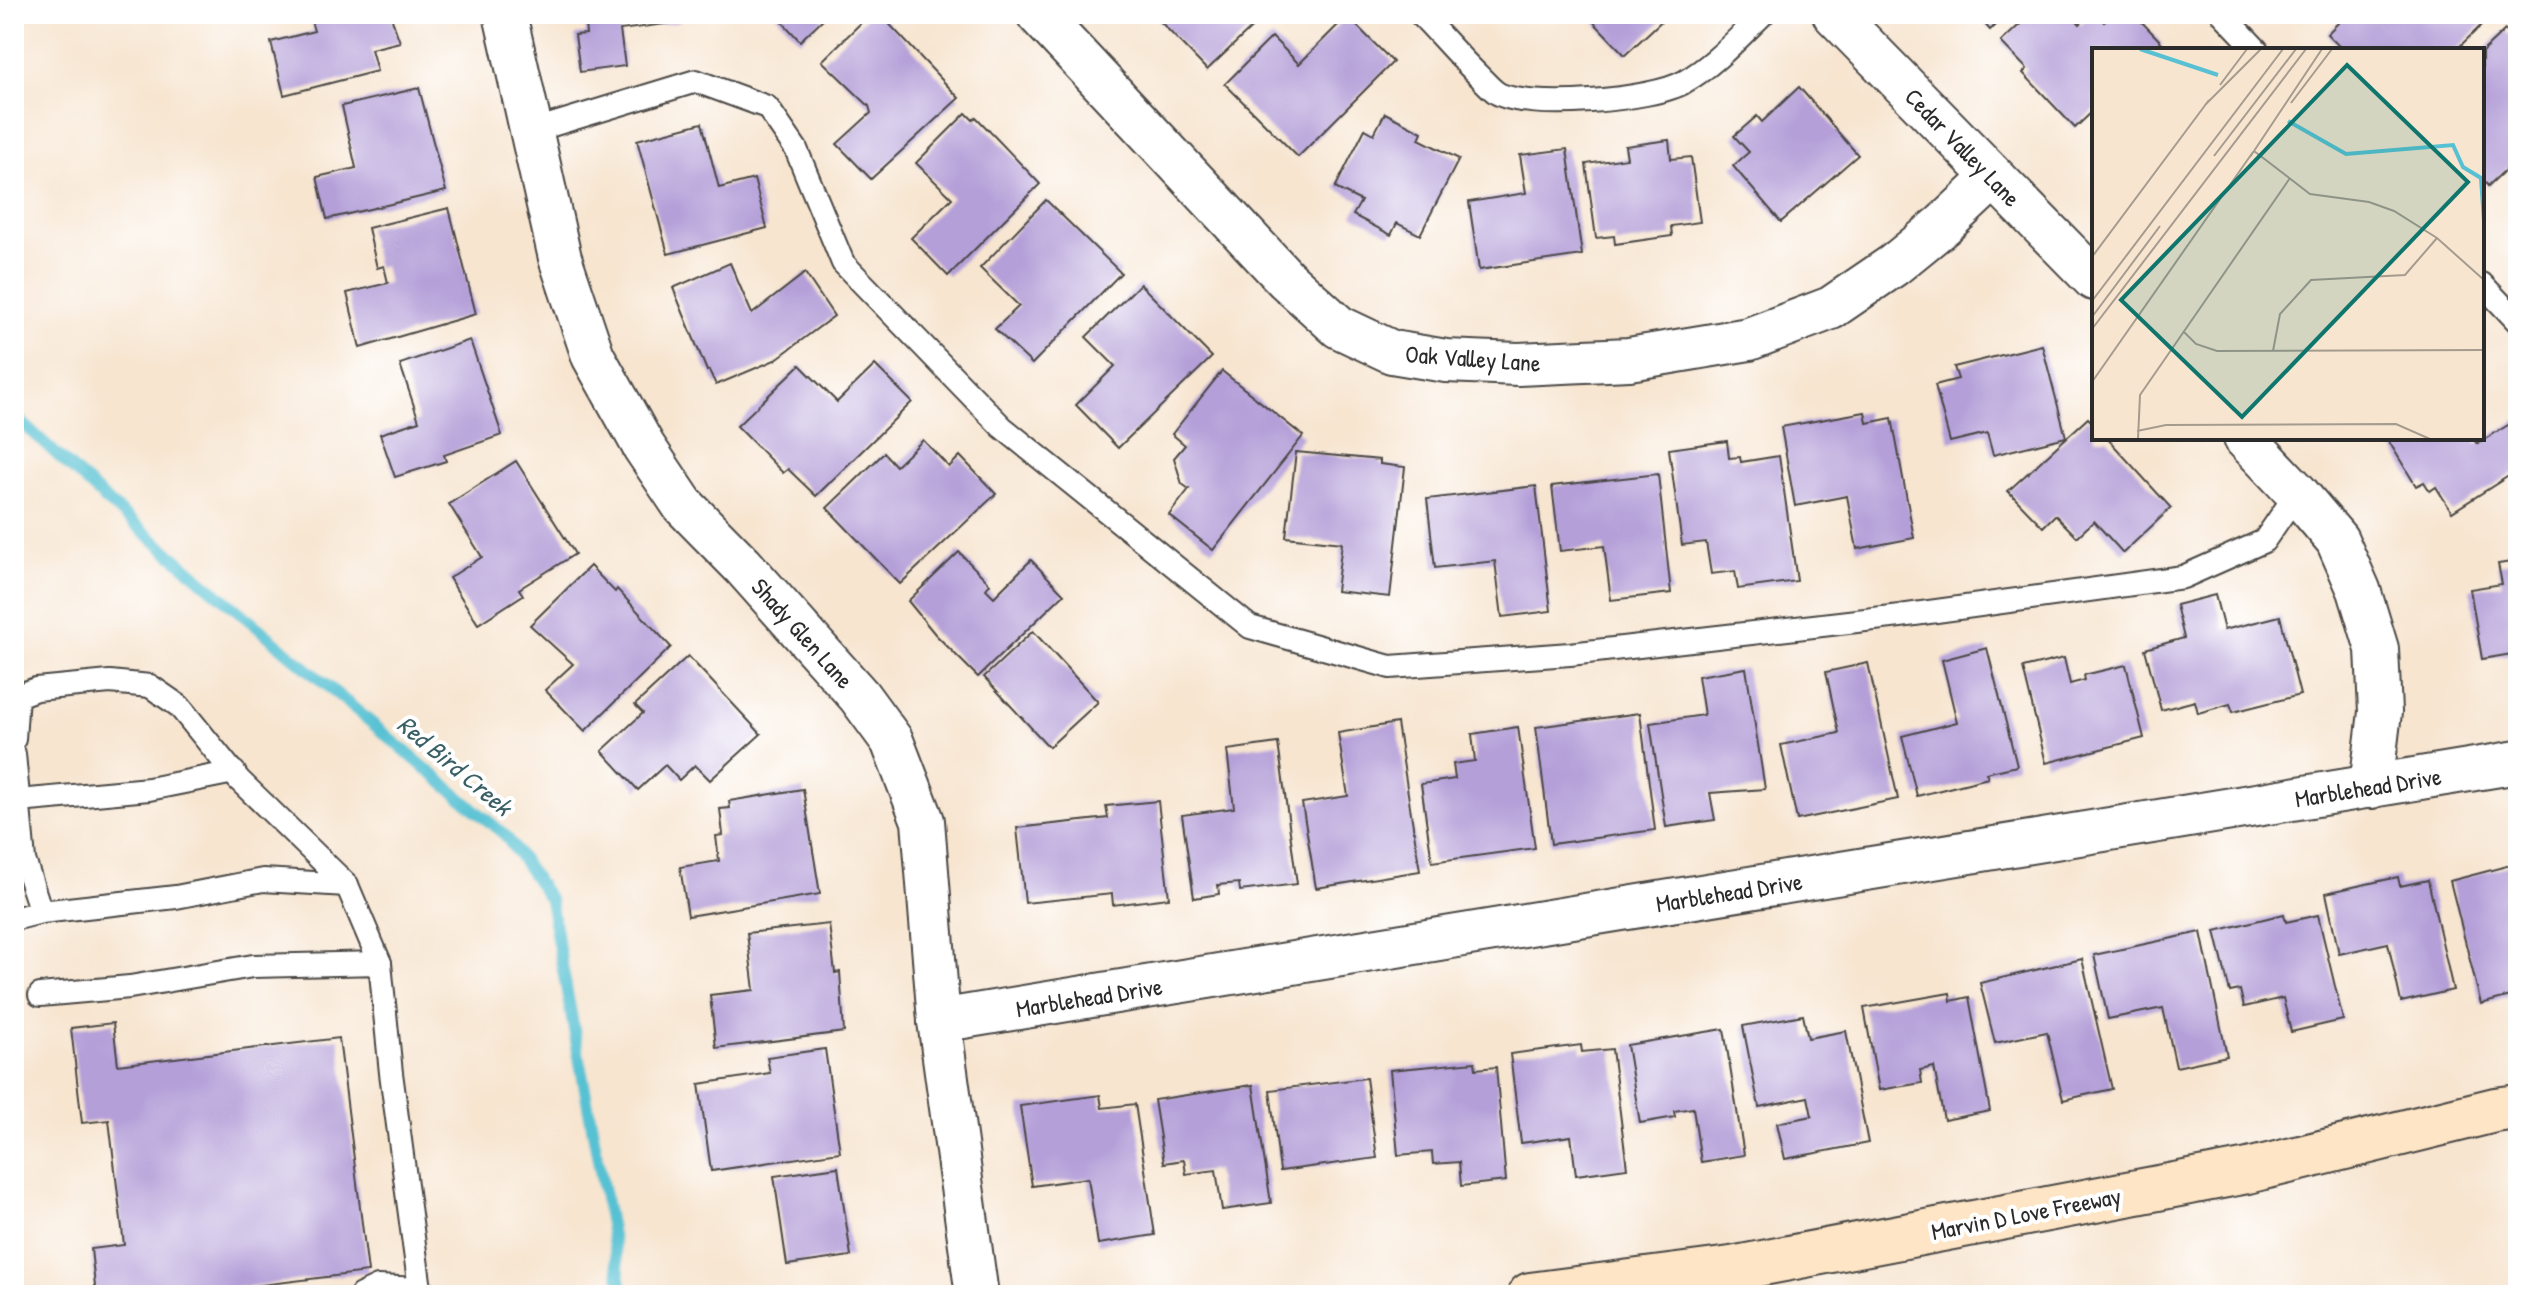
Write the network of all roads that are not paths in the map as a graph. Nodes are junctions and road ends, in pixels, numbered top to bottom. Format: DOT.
graph roads {
  1 [pos="505,14"];
  2 [pos="1038,14"];
  3 [pos="1420,14"];
  4 [pos="1763,14"];
  5 [pos="1834,14"];
  6 [pos="2223,14"];
  7 [pos="2255,48"];
  8 [pos="532,131"];
  9 [pos="1993,178"];
  10 [pos="2092,277"];
  11 [pos="2484,286"];
  12 [pos="2518,322"];
  13 [pos="2247,440"];
  14 [pos="2297,493"];
  15 [pos="14,739"];
  16 [pos="14,754"];
  17 [pos="2518,762"];
  18 [pos="234,772"];
  19 [pos="2371,787"];
  20 [pos="19,801"];
  21 [pos="347,885"];
  22 [pos="41,912"];
  23 [pos="14,919"];
  24 [pos="380,963"];
  25 [pos="40,995"];
  26 [pos="939,1021"];
  27 [pos="2518,1107"];
  28 [pos="361,1295"];
  29 [pos="977,1295"];
  30 [pos="1530,1295"];
  1 -- 8 [label="street, Shady Glen Lane"];
  2 -- 9 [label="street, Oak Valley Lane"];
  3 -- 4 [label="lane"];
  5 -- 9 [label="street, Cedar Valley Lane"];
  6 -- 7 [label="lane"];
  8 -- 14 [label="lane"];
  8 -- 26 [label="street, Shady Glen Lane"];
  9 -- 10 [label="street, Cedar Valley Lane"];
  11 -- 12 [label="lane"];
  13 -- 14 [label="street"];
  14 -- 19 [label="street"];
  15 -- 18 [label="lane"];
  16 -- 20 [label="lane"];
  17 -- 19 [label="street, Marblehead Drive"];
  18 -- 20 [label="lane"];
  18 -- 21 [label="lane"];
  19 -- 26 [label="street, Marblehead Drive"];
  20 -- 22 [label="lane"];
  21 -- 22 [label="lane"];
  21 -- 24 [label="lane"];
  22 -- 23 [label="lane"];
  24 -- 25 [label="lane"];
  24 -- 28 [label="lane"];
  26 -- 29 [label="street, Shady Glen Lane"];
  27 -- 30 [label="main road, Marvin D Love Freeway"];
}
